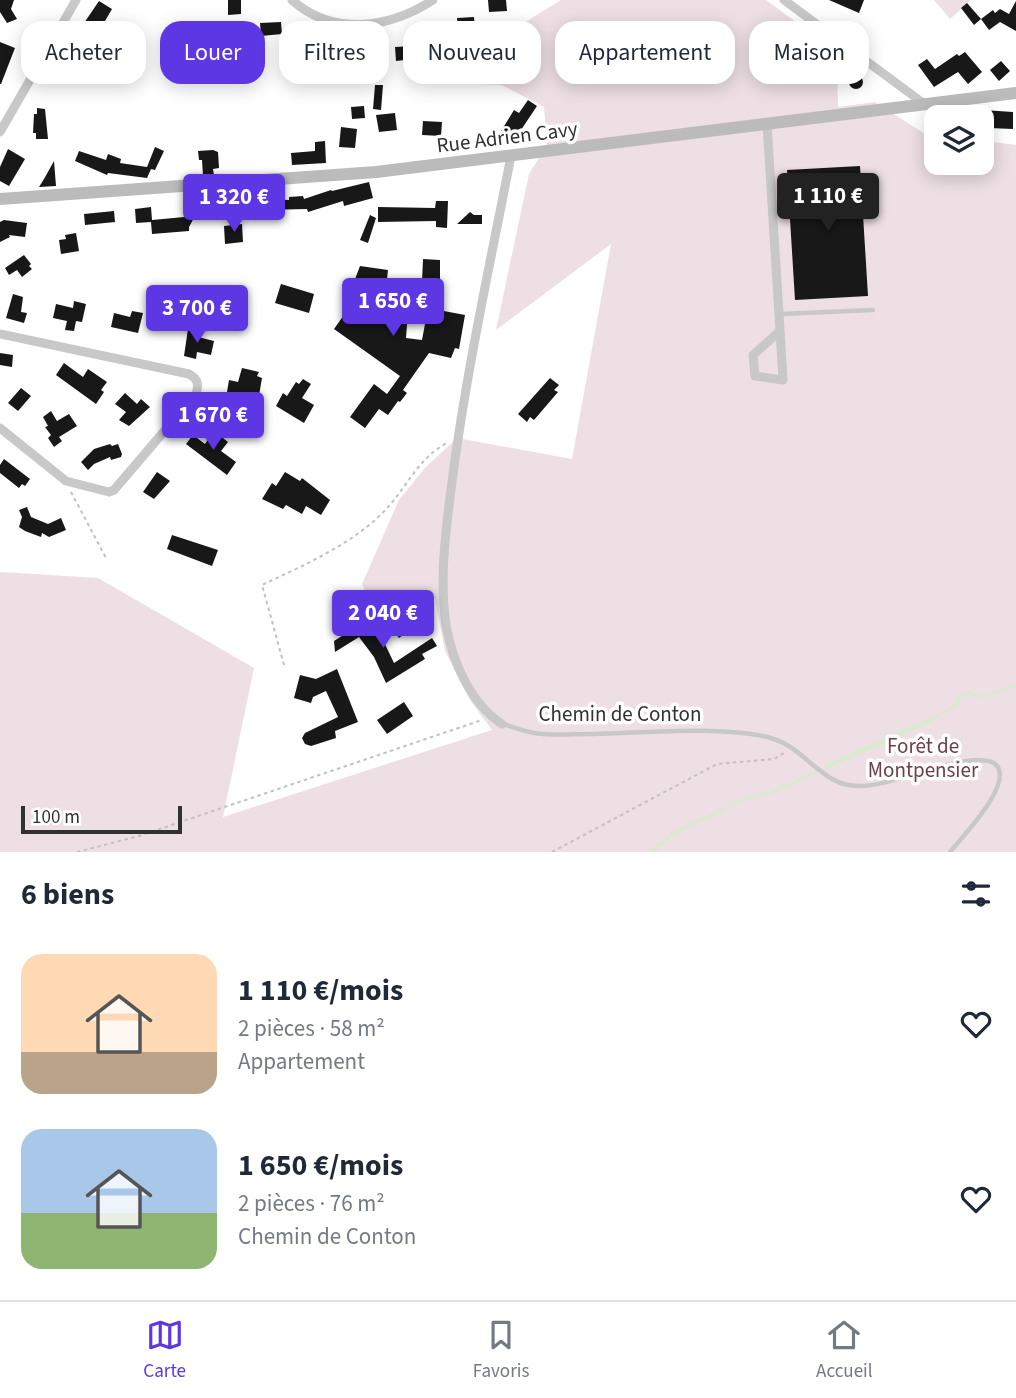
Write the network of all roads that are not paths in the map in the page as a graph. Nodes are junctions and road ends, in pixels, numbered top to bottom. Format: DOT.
graph roads {
  1 [pos="76,0"];
  2 [pos="292,0"];
  3 [pos="433,0"];
  4 [pos="784,0"];
  5 [pos="1016,93"];
  6 [pos="923,103"];
  7 [pos="767,124"];
  8 [pos="0,132"];
  9 [pos="511,156"];
  10 [pos="0,199"];
  11 [pos="873,310"];
  12 [pos="779,314"];
  13 [pos="780,331"];
  14 [pos="0,334"];
  15 [pos="0,428"];
  16 [pos="502,724"];
  17 [pos="950,852"];
  1 -- 8 [label="street"];
  2 -- 3 [label="street"];
  4 -- 6 [label="street"];
  5 -- 6 [label="main road, Rue Adrien Cavy"];
  6 -- 7 [label="main road, Rue Adrien Cavy"];
  7 -- 9 [label="main road, Rue Adrien Cavy"];
  7 -- 12 [label="street"];
  9 -- 10 [label="main road, Rue Adrien Cavy"];
  9 -- 16 [label="street, Chemin de Conton"];
  11 -- 12 [label="lane"];
  12 -- 13 [label="street"];
  13 -- 13 [label="street"];
  14 -- 15 [label="street"];
  16 -- 17 [label="lane, Chemin de Conton"];
}
